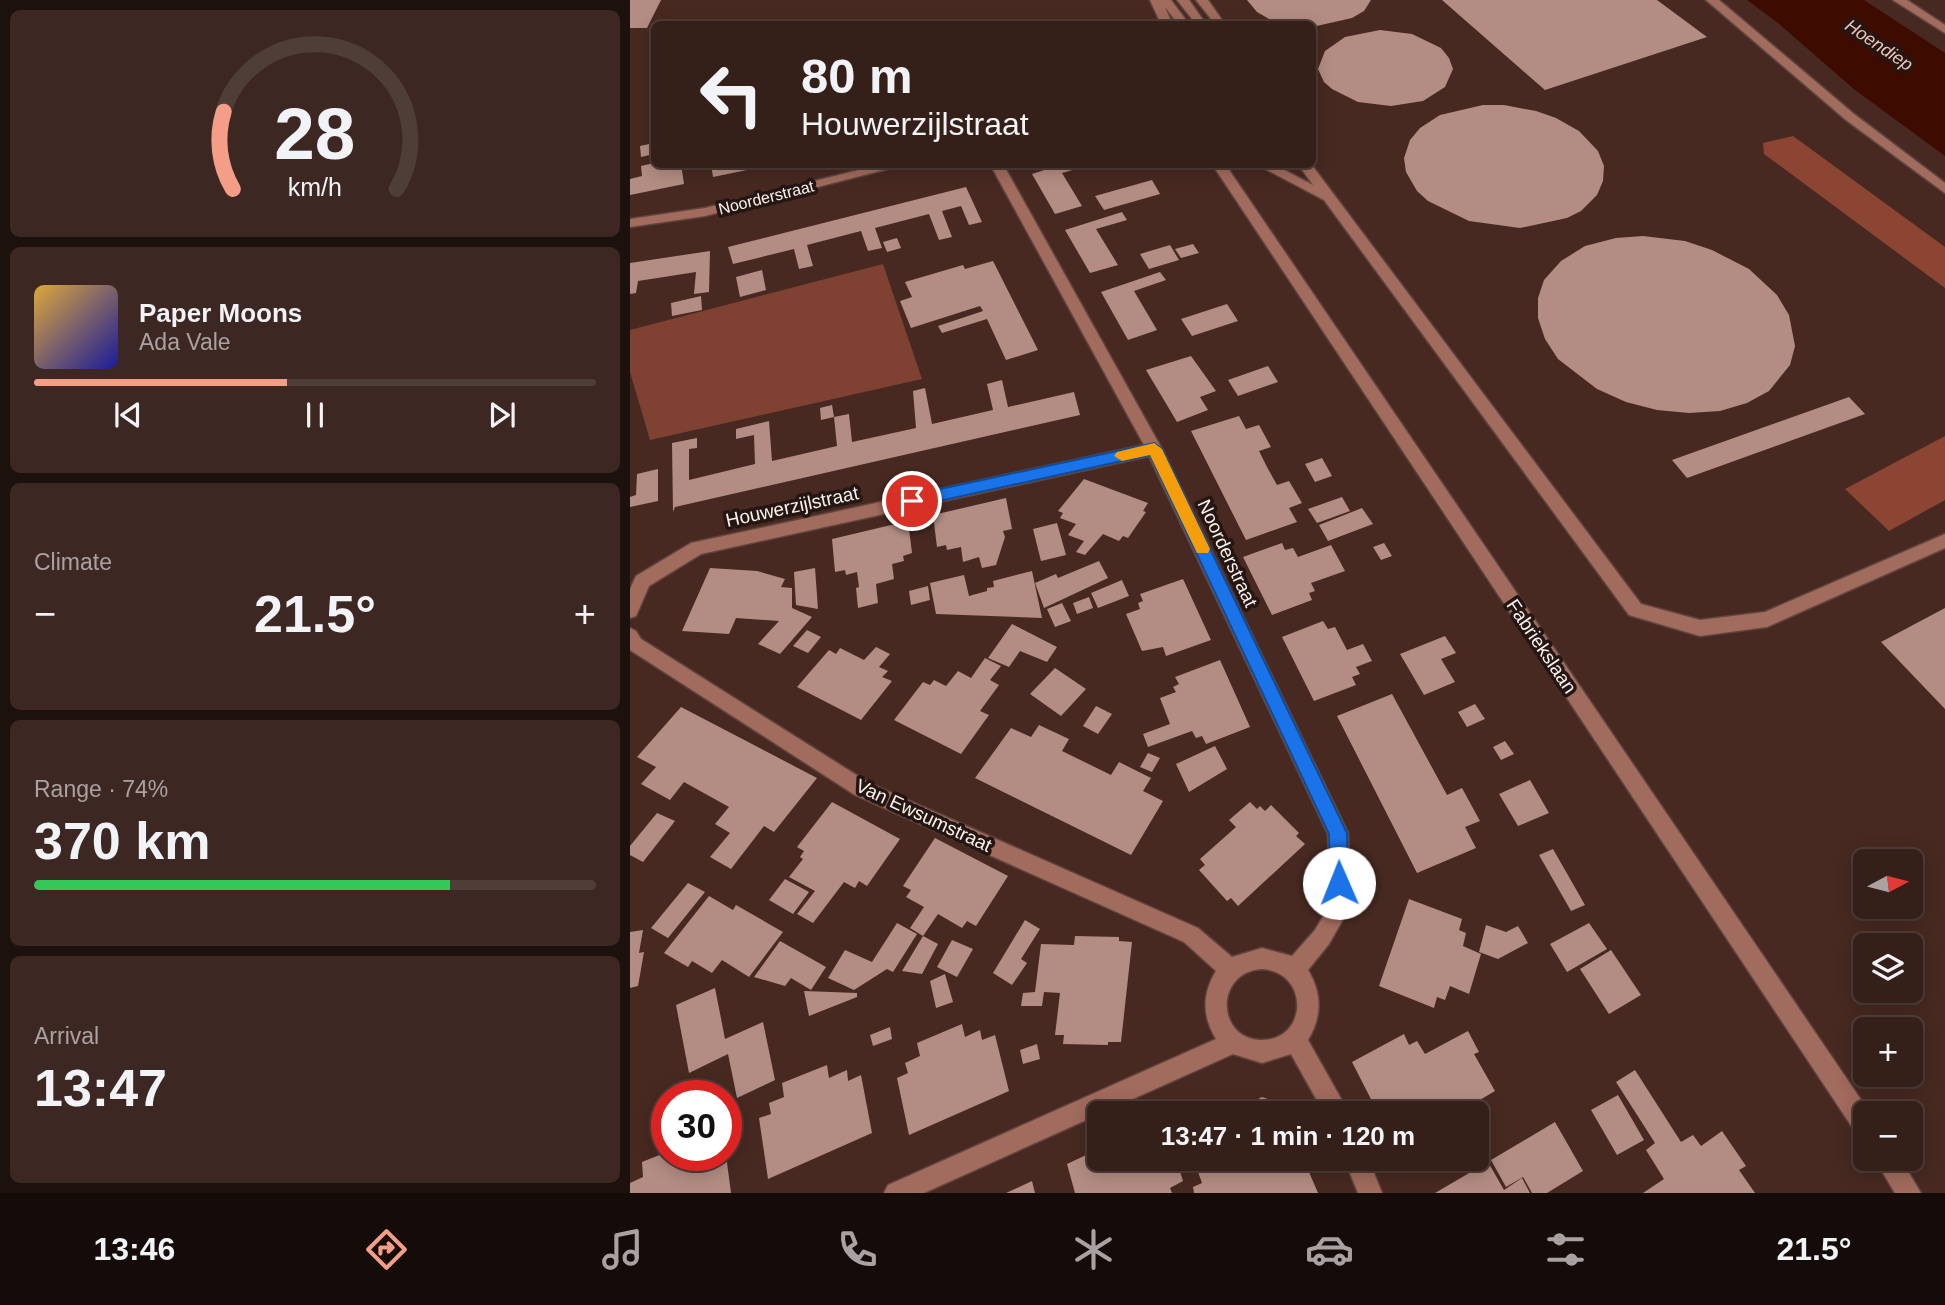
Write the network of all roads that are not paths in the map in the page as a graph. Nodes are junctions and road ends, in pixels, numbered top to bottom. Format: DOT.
graph roads {
  1 [pos="1156,0"];
  2 [pos="1165,0"];
  3 [pos="1183,0"];
  4 [pos="1202,0"];
  5 [pos="1712,0"];
  6 [pos="1899,0"];
  7 [pos="1165,21"];
  8 [pos="1181,21"];
  9 [pos="1199,21"];
  10 [pos="1218,21"];
  11 [pos="1945,30"];
  12 [pos="1316,167"];
  13 [pos="885,168"];
  14 [pos="998,168"];
  15 [pos="1221,168"];
  16 [pos="1270,168"];
  17 [pos="1290,168"];
  18 [pos="1307,168"];
  19 [pos="1945,188"];
  20 [pos="1326,198"];
  21 [pos="630,223"];
  22 [pos="1154,449"];
  23 [pos="1945,541"];
  24 [pos="630,611"];
  25 [pos="630,636"];
  26 [pos="1231,970"];
  27 [pos="1294,970"];
  28 [pos="1295,1039"];
  29 [pos="1233,1042"];
  30 [pos="1330,1101"];
  31 [pos="1853,1109"];
  32 [pos="1361,1171"];
  33 [pos="1895,1171"];
  34 [pos="896,1193"];
  35 [pos="1370,1193"];
  36 [pos="1909,1193"];
  1 -- 7 [label="street"];
  2 -- 8 [label="street"];
  3 -- 9 [label="street"];
  4 -- 10 [label="street"];
  5 -- 19 [label="street"];
  6 -- 11 [label="street"];
  12 -- 20 [label="street"];
  13 -- 21 [label="street, Noorderstraat"];
  14 -- 22 [label="street, Noorderstraat"];
  15 -- 31 [label="street, Fabriekslaan"];
  16 -- 20 [label="street"];
  17 -- 20 [label="street"];
  18 -- 20 [label="street"];
  20 -- 23 [label="street"];
  22 -- 24 [label="street, Houwerzijlstraat"];
  22 -- 27 [label="street, Noorderstraat"];
  25 -- 26 [label="street, Van Ewsumstraat"];
  26 -- 27 [label="street"];
  26 -- 29 [label="street"];
  27 -- 28 [label="street"];
  28 -- 29 [label="street"];
  28 -- 30 [label="street"];
  29 -- 34 [label="street"];
  32 -- 35 [label="street"];
  33 -- 36 [label="street"];
}
